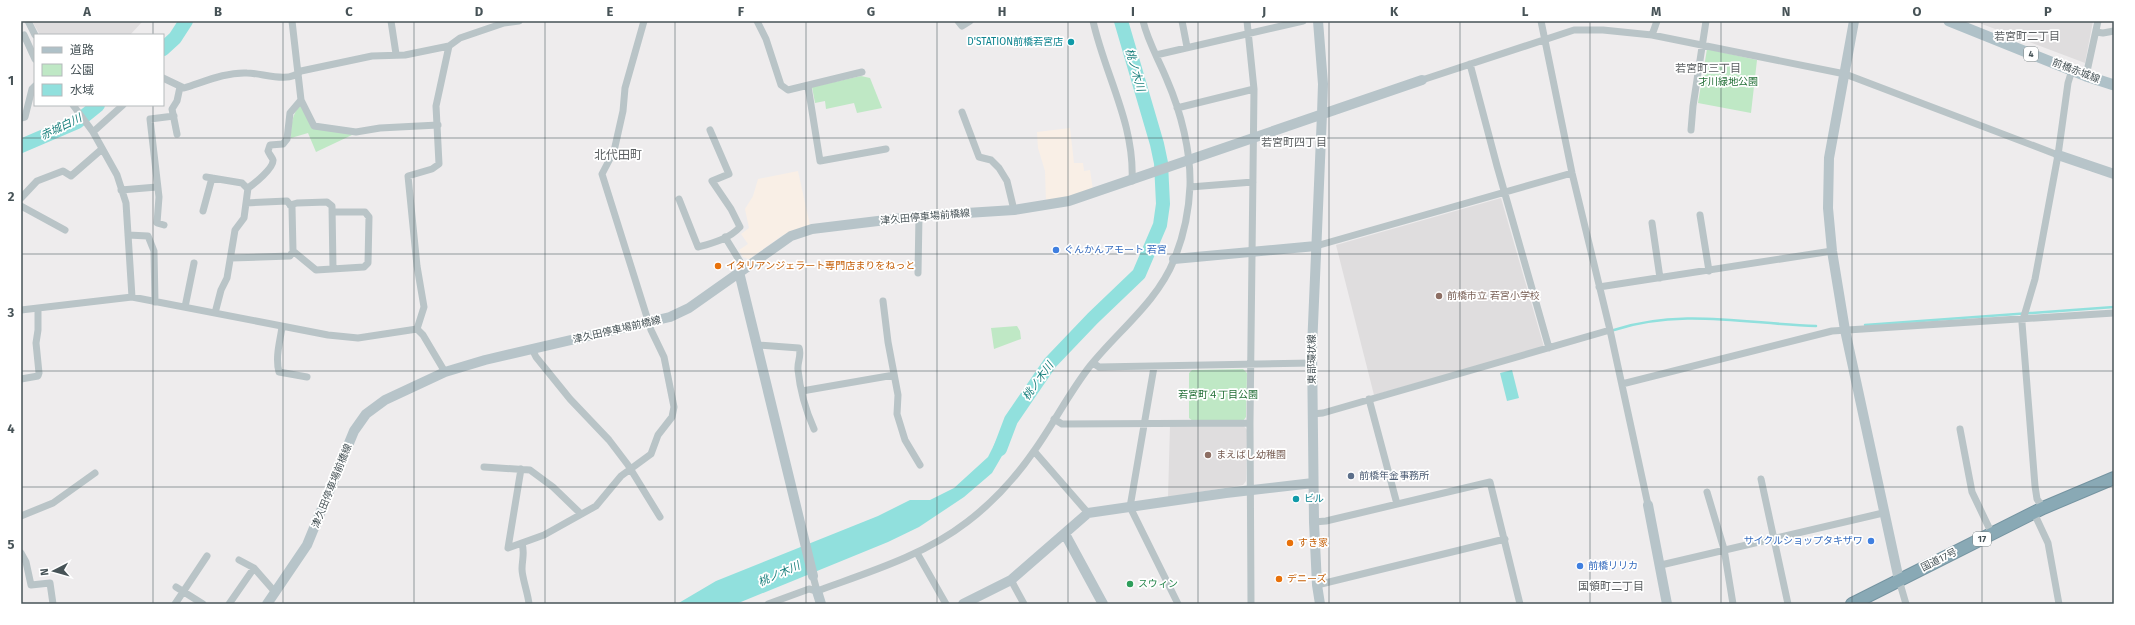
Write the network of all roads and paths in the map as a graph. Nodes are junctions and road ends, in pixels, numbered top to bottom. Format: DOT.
graph roads {
  1 [pos="28,21"];
  2 [pos="292,21"];
  3 [pos="391,21"];
  4 [pos="485,21"];
  5 [pos="519,21"];
  6 [pos="644,21"];
  7 [pos="757,21"];
  8 [pos="958,21"];
  9 [pos="970,21"];
  10 [pos="1093,21"];
  11 [pos="1143,21"];
  12 [pos="1182,21"];
  13 [pos="1247,21"];
  14 [pos="1303,21"];
  15 [pos="1318,21"];
  16 [pos="1541,21"];
  17 [pos="1657,21"];
  18 [pos="1706,21"];
  19 [pos="1854,21"];
  20 [pos="1949,21"];
  21 [pos="2098,21"];
  22 [pos="488,28"];
  23 [pos="2114,31"];
  24 [pos="2096,32"];
  25 [pos="34,33"];
  26 [pos="1248,33"];
  27 [pos="22,35"];
  28 [pos="1652,36"];
  29 [pos="1544,39"];
  30 [pos="448,46"];
  31 [pos="1702,46"];
  32 [pos="1187,47"];
  33 [pos="396,54"];
  34 [pos="1156,55"];
  35 [pos="34,57"];
  36 [pos="1470,64"];
  37 [pos="2072,70"];
  38 [pos="862,72"];
  39 [pos="1844,74"];
  40 [pos="297,76"];
  41 [pos="2086,76"];
  42 [pos="164,78"];
  43 [pos="1422,80"];
  44 [pos="2114,85"];
  45 [pos="808,86"];
  46 [pos="34,87"];
  47 [pos="180,87"];
  48 [pos="1254,89"];
  49 [pos="301,100"];
  50 [pos="75,106"];
  51 [pos="122,106"];
  52 [pos="1177,108"];
  53 [pos="962,112"];
  54 [pos="1322,114"];
  55 [pos="174,116"];
  56 [pos="21,118"];
  57 [pos="438,124"];
  58 [pos="91,130"];
  59 [pos="710,130"];
  60 [pos="1691,130"];
  61 [pos="178,134"];
  62 [pos="1253,139"];
  63 [pos="102,149"];
  64 [pos="886,149"];
  65 [pos="2058,155"];
  66 [pos="1188,161"];
  67 [pos="1572,173"];
  68 [pos="2114,174"];
  69 [pos="1136,180"];
  70 [pos="1253,182"];
  71 [pos="1190,186"];
  72 [pos="157,187"];
  73 [pos="248,189"];
  74 [pos="121,190"];
  75 [pos="1505,191"];
  76 [pos="21,198"];
  77 [pos="679,199"];
  78 [pos="246,203"];
  79 [pos="290,205"];
  80 [pos="21,206"];
  81 [pos="1014,210"];
  82 [pos="203,211"];
  83 [pos="332,212"];
  84 [pos="1700,215"];
  85 [pos="919,216"];
  86 [pos="1652,223"];
  87 [pos="164,225"];
  88 [pos="65,230"];
  89 [pos="128,235"];
  90 [pos="725,237"];
  91 [pos="1316,246"];
  92 [pos="293,251"];
  93 [pos="1832,251"];
  94 [pos="1252,253"];
  95 [pos="231,258"];
  96 [pos="1174,259"];
  97 [pos="194,263"];
  98 [pos="333,269"];
  99 [pos="742,270"];
  100 [pos="1709,271"];
  101 [pos="918,273"];
  102 [pos="1660,278"];
  103 [pos="1599,288"];
  104 [pos="132,298"];
  105 [pos="155,302"];
  106 [pos="883,302"];
  107 [pos="184,307"];
  108 [pos="38,308"];
  109 [pos="21,310"];
  110 [pos="215,313"];
  111 [pos="2114,313"];
  112 [pos="2023,320"];
  113 [pos="650,323"];
  114 [pos="282,327"];
  115 [pos="417,329"];
  116 [pos="1610,330"];
  117 [pos="1844,330"];
  118 [pos="758,345"];
  119 [pos="1549,348"];
  120 [pos="532,349"];
  121 [pos="1093,363"];
  122 [pos="1252,363"];
  123 [pos="1312,364"];
  124 [pos="1154,367"];
  125 [pos="445,372"];
  126 [pos="894,375"];
  127 [pos="307,377"];
  128 [pos="21,379"];
  129 [pos="1622,384"];
  130 [pos="802,391"];
  131 [pos="1369,399"];
  132 [pos="1312,414"];
  133 [pos="1054,420"];
  134 [pos="1250,423"];
  135 [pos="1144,424"];
  136 [pos="814,429"];
  137 [pos="1960,429"];
  138 [pos="1034,451"];
  139 [pos="920,465"];
  140 [pos="484,466"];
  141 [pos="521,469"];
  142 [pos="630,469"];
  143 [pos="95,473"];
  144 [pos="2114,478"];
  145 [pos="1761,479"];
  146 [pos="1313,483"];
  147 [pos="1250,490"];
  148 [pos="1707,492"];
  149 [pos="1397,504"];
  150 [pos="1648,505"];
  151 [pos="1130,507"];
  152 [pos="2038,510"];
  153 [pos="1088,513"];
  154 [pos="1883,513"];
  155 [pos="581,514"];
  156 [pos="21,516"];
  157 [pos="660,517"];
  158 [pos="1314,522"];
  159 [pos="1065,534"];
  160 [pos="1992,534"];
  161 [pos="1774,538"];
  162 [pos="1505,539"];
  163 [pos="522,544"];
  164 [pos="1724,549"];
  165 [pos="21,553"];
  166 [pos="917,553"];
  167 [pos="207,556"];
  168 [pos="239,560"];
  169 [pos="1661,564"];
  170 [pos="254,568"];
  171 [pos="813,576"];
  172 [pos="1011,580"];
  173 [pos="1898,580"];
  174 [pos="1316,585"];
  175 [pos="176,587"];
  176 [pos="184,591"];
  177 [pos="817,591"];
  178 [pos="276,592"];
  179 [pos="53,604"];
  180 [pos="175,604"];
  181 [pos="203,604"];
  182 [pos="229,604"];
  183 [pos="267,604"];
  184 [pos="529,604"];
  185 [pos="768,604"];
  186 [pos="821,604"];
  187 [pos="946,604"];
  188 [pos="963,604"];
  189 [pos="1024,604"];
  190 [pos="1104,604"];
  191 [pos="1178,604"];
  192 [pos="1250,604"];
  193 [pos="1320,604"];
  194 [pos="1520,604"];
  195 [pos="1667,604"];
  196 [pos="1733,604"];
  197 [pos="1788,604"];
  198 [pos="1852,604"];
  199 [pos="1906,604"];
  200 [pos="2059,604"];
  1 -- 25 [label="street"];
  2 -- 40 [label="street"];
  3 -- 33 [label="street"];
  4 -- 22 [label="street"];
  5 -- 22 [label="street"];
  6 -- 113 [label="street"];
  7 -- 45 [label="street"];
  8 -- 9 [label="street"];
  10 -- 69 [label="street"];
  11 -- 34 [label="street"];
  12 -- 32 [label="street"];
  13 -- 26 [label="street"];
  14 -- 26 [label="street"];
  15 -- 54 [label="street"];
  16 -- 29 [label="street"];
  17 -- 28 [label="street"];
  18 -- 31 [label="street"];
  19 -- 39 [label="street"];
  20 -- 37 [label="main road, 前橋赤城線 / 4"];
  21 -- 24 [label="street"];
  22 -- 30 [label="street"];
  23 -- 24 [label="street"];
  24 -- 41 [label="street"];
  25 -- 27 [label="street"];
  26 -- 32 [label="street"];
  26 -- 48 [label="street"];
  27 -- 35 [label="street"];
  28 -- 29 [label="street"];
  28 -- 31 [label="street"];
  29 -- 36 [label="street"];
  29 -- 67 [label="street"];
  30 -- 33 [label="street"];
  30 -- 57 [label="street"];
  31 -- 39 [label="street"];
  31 -- 60 [label="street"];
  32 -- 34 [label="street"];
  33 -- 40 [label="street"];
  34 -- 52 [label="street"];
  36 -- 43 [label="street"];
  36 -- 75 [label="street"];
  37 -- 41 [label="main road, 前橋赤城線 / 4"];
  37 -- 65 [label="street"];
  38 -- 45 [label="street"];
  39 -- 65 [label="street"];
  39 -- 93 [label="street"];
  40 -- 47 [label="street"];
  40 -- 49 [label="street"];
  41 -- 44 [label="main road, 前橋赤城線 / 4"];
  42 -- 47 [label="street"];
  43 -- 54 [label="street"];
  45 -- 64 [label="street"];
  46 -- 56 [label="street"];
  47 -- 55 [label="street"];
  48 -- 52 [label="street"];
  48 -- 62 [label="street"];
  49 -- 57 [label="street"];
  49 -- 73 [label="street"];
  50 -- 58 [label="street"];
  51 -- 58 [label="street"];
  52 -- 66 [label="street"];
  53 -- 81 [label="street"];
  54 -- 62 [label="street"];
  54 -- 91 [label="street, 東部環状線"];
  55 -- 61 [label="street"];
  55 -- 72 [label="street"];
  57 -- 115 [label="street"];
  58 -- 63 [label="street"];
  59 -- 90 [label="street"];
  62 -- 66 [label="street"];
  62 -- 70 [label="street"];
  63 -- 74 [label="street"];
  63 -- 76 [label="street"];
  65 -- 68 [label="street"];
  65 -- 112 [label="street"];
  66 -- 69 [label="street, 津久田停車場前橋線"];
  66 -- 71 [label="street"];
  67 -- 75 [label="street"];
  67 -- 103 [label="street"];
  69 -- 81 [label="street, 津久田停車場前橋線"];
  70 -- 71 [label="street"];
  70 -- 94 [label="street"];
  71 -- 96 [label="street"];
  72 -- 74 [label="street"];
  72 -- 87 [label="street"];
  73 -- 78 [label="street"];
  73 -- 82 [label="street"];
  74 -- 89 [label="street"];
  75 -- 91 [label="street"];
  75 -- 119 [label="street"];
  77 -- 90 [label="street"];
  78 -- 79 [label="street"];
  78 -- 95 [label="street"];
  79 -- 83 [label="street"];
  79 -- 92 [label="street"];
  80 -- 88 [label="street"];
  81 -- 85 [label="street, 津久田停車場前橋線"];
  83 -- 98 [label="street"];
  83 -- 98 [label="street"];
  84 -- 100 [label="street"];
  85 -- 99 [label="street, 津久田停車場前橋線"];
  85 -- 101 [label="street"];
  86 -- 102 [label="street"];
  89 -- 104 [label="street"];
  89 -- 105 [label="street"];
  90 -- 99 [label="street"];
  91 -- 94 [label="street"];
  91 -- 123 [label="street, 東部環状線"];
  92 -- 95 [label="street"];
  92 -- 98 [label="street"];
  93 -- 100 [label="street"];
  93 -- 117 [label="street"];
  94 -- 96 [label="street"];
  94 -- 122 [label="street"];
  95 -- 110 [label="street"];
  96 -- 121 [label="street"];
  97 -- 107 [label="street"];
  99 -- 113 [label="street, 津久田停車場前橋線"];
  99 -- 118 [label="street"];
  100 -- 102 [label="street"];
  102 -- 103 [label="street"];
  103 -- 116 [label="street"];
  104 -- 105 [label="street"];
  104 -- 108 [label="street"];
  105 -- 107 [label="street"];
  106 -- 126 [label="street"];
  107 -- 110 [label="street"];
  108 -- 109 [label="street"];
  108 -- 128 [label="street"];
  110 -- 114 [label="street"];
  111 -- 112 [label="street"];
  112 -- 117 [label="street"];
  112 -- 152 [label="street"];
  113 -- 120 [label="street, 津久田停車場前橋線"];
  113 -- 142 [label="street"];
  114 -- 115 [label="street"];
  114 -- 127 [label="street"];
  115 -- 125 [label="street"];
  116 -- 119 [label="street"];
  116 -- 129 [label="street"];
  117 -- 129 [label="street"];
  117 -- 154 [label="street"];
  118 -- 130 [label="street"];
  118 -- 171 [label="street"];
  119 -- 131 [label="street"];
  120 -- 125 [label="street, 津久田停車場前橋線"];
  120 -- 142 [label="street"];
  121 -- 124 [label="street"];
  121 -- 133 [label="street"];
  122 -- 123 [label="street"];
  122 -- 124 [label="street"];
  122 -- 134 [label="street"];
  123 -- 132 [label="street, 東部環状線"];
  124 -- 135 [label="street"];
  125 -- 178 [label="street, 津久田停車場前橋線"];
  126 -- 130 [label="street"];
  126 -- 139 [label="street"];
  129 -- 150 [label="street"];
  130 -- 136 [label="street"];
  131 -- 132 [label="street"];
  131 -- 149 [label="street"];
  132 -- 146 [label="street, 東部環状線"];
  133 -- 135 [label="street"];
  133 -- 138 [label="street"];
  134 -- 135 [label="street"];
  134 -- 147 [label="street"];
  135 -- 151 [label="street"];
  137 -- 160 [label="street"];
  138 -- 153 [label="street"];
  138 -- 166 [label="street"];
  140 -- 141 [label="street"];
  141 -- 155 [label="street"];
  141 -- 163 [label="street"];
  142 -- 155 [label="street"];
  142 -- 157 [label="street"];
  143 -- 156 [label="street"];
  144 -- 152 [label="highway, 国道17号 / 17"];
  145 -- 161 [label="street"];
  146 -- 147 [label="street"];
  146 -- 158 [label="street, 東部環状線"];
  147 -- 151 [label="street"];
  147 -- 192 [label="street"];
  148 -- 164 [label="street"];
  149 -- 158 [label="street"];
  149 -- 162 [label="street"];
  150 -- 169 [label="street"];
  151 -- 153 [label="street"];
  151 -- 191 [label="street"];
  152 -- 160 [label="highway, 国道17号 / 17"];
  152 -- 200 [label="street"];
  153 -- 159 [label="street"];
  154 -- 161 [label="street"];
  154 -- 173 [label="street"];
  155 -- 163 [label="street"];
  158 -- 174 [label="street, 東部環状線"];
  159 -- 172 [label="street"];
  159 -- 190 [label="street"];
  160 -- 173 [label="highway, 国道17号 / 17"];
  161 -- 164 [label="street"];
  161 -- 197 [label="street"];
  162 -- 174 [label="street"];
  162 -- 194 [label="street"];
  163 -- 184 [label="street"];
  164 -- 169 [label="street"];
  164 -- 196 [label="street"];
  165 -- 179 [label="street"];
  166 -- 177 [label="street"];
  166 -- 187 [label="street"];
  167 -- 176 [label="street"];
  168 -- 170 [label="street"];
  169 -- 195 [label="street"];
  170 -- 178 [label="street"];
  170 -- 182 [label="street"];
  171 -- 177 [label="street"];
  172 -- 188 [label="street"];
  172 -- 189 [label="street"];
  173 -- 198 [label="highway, 国道17号 / 17"];
  173 -- 199 [label="street"];
  174 -- 193 [label="street, 東部環状線"];
  175 -- 176 [label="street"];
  176 -- 180 [label="street"];
  176 -- 181 [label="street"];
  177 -- 185 [label="street"];
  177 -- 186 [label="street"];
  178 -- 183 [label="street, 津久田停車場前橋線"];
}
